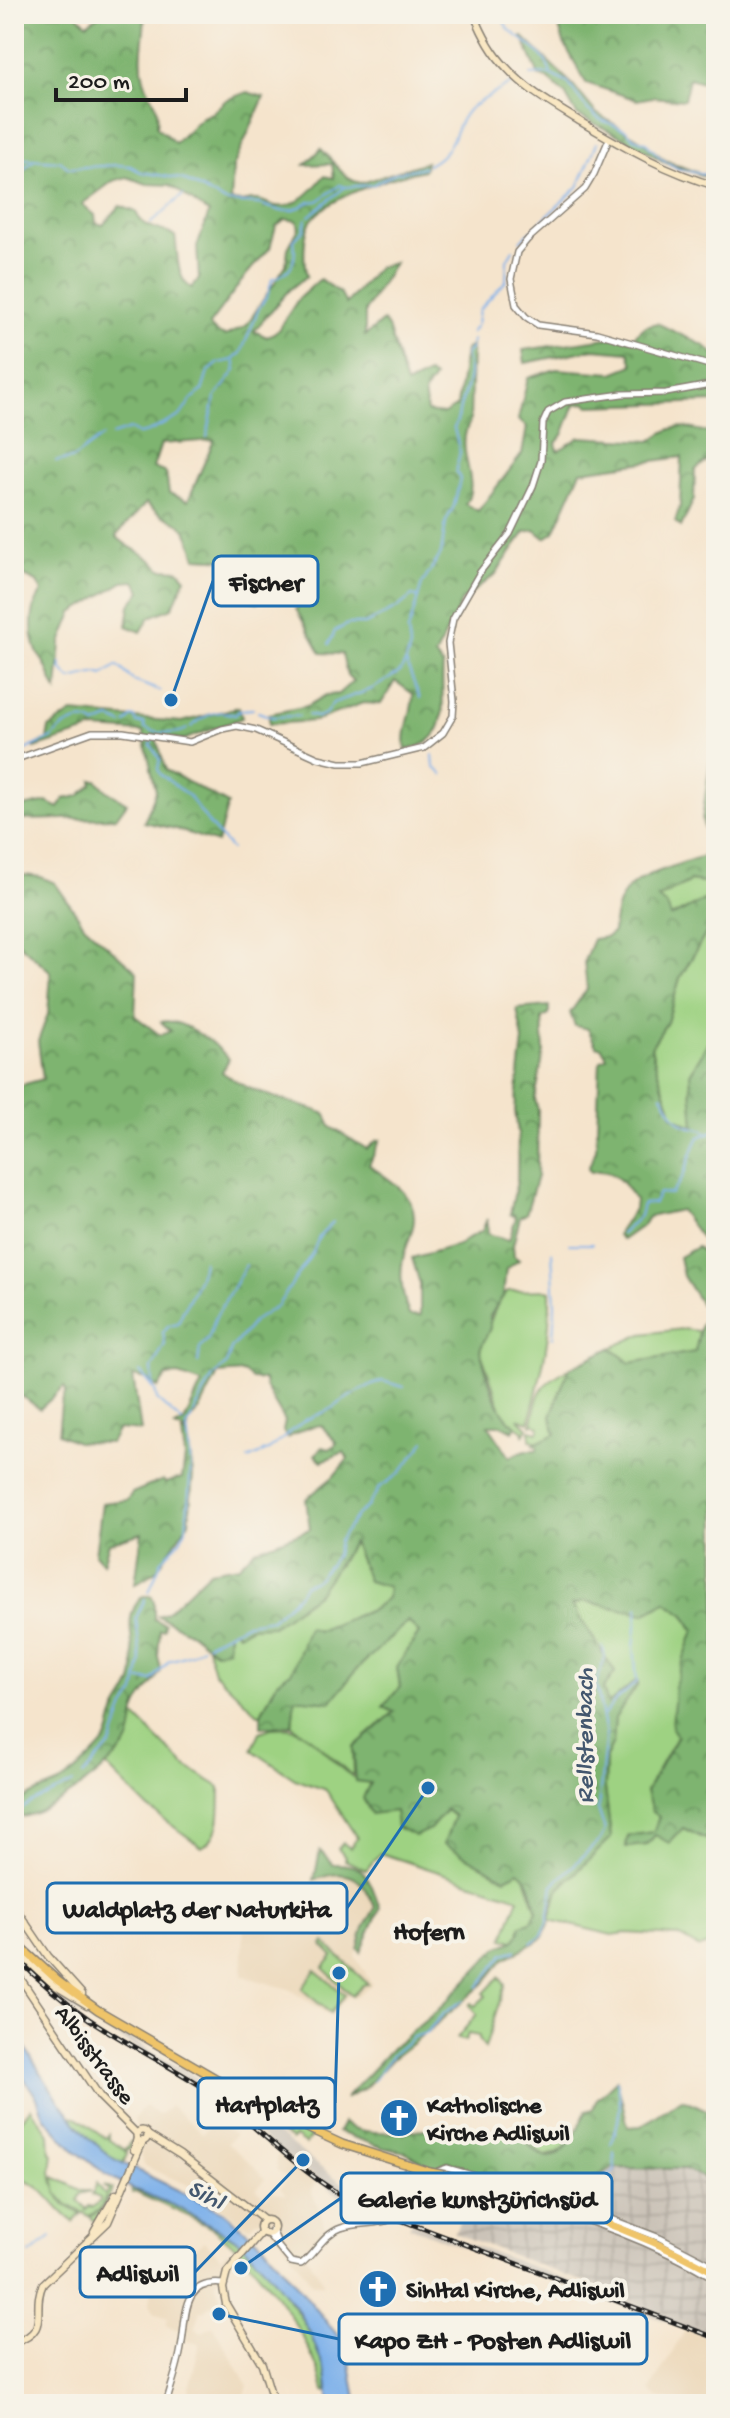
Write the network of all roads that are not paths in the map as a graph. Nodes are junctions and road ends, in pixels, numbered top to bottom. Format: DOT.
graph roads {
  1 [pos="474,14"];
  2 [pos="609,139"];
  3 [pos="716,186"];
  4 [pos="716,367"];
  5 [pos="716,384"];
  6 [pos="14,760"];
  7 [pos="14,1906"];
  8 [pos="14,1938"];
  9 [pos="14,1949"];
  10 [pos="17,1957"];
  11 [pos="14,1969"];
  12 [pos="82,1994"];
  13 [pos="98,2010"];
  14 [pos="118,2021"];
  15 [pos="142,2136"];
  16 [pos="439,2175"];
  17 [pos="422,2188"];
  18 [pos="264,2229"];
  19 [pos="716,2270"];
  20 [pos="716,2279"];
  21 [pos="223,2284"];
  22 [pos="14,2343"];
  23 [pos="166,2404"];
  24 [pos="274,2404"];
  1 -- 2 [label="main road"];
  2 -- 3 [label="main road"];
  2 -- 4 [label="street"];
  5 -- 6 [label="street"];
  7 -- 12 [label="main road"];
  8 -- 12 [label="main road"];
  8 -- 13 [label="main road"];
  9 -- 10 [label="main road, bridge"];
  10 -- 13 [label="main road"];
  11 -- 15 [label="main road, Albisstrasse"];
  12 -- 14 [label="main road"];
  13 -- 14 [label="main road"];
  14 -- 16 [label="main road"];
  15 -- 18 [label="main road, Albisstrasse"];
  15 -- 22 [label="main road"];
  16 -- 17 [label="street"];
  16 -- 17 [label="street"];
  16 -- 19 [label="main road"];
  16 -- 20 [label="street"];
  17 -- 18 [label="street"];
  18 -- 21 [label="main road"];
  21 -- 23 [label="street"];
  21 -- 24 [label="main road"];
}
